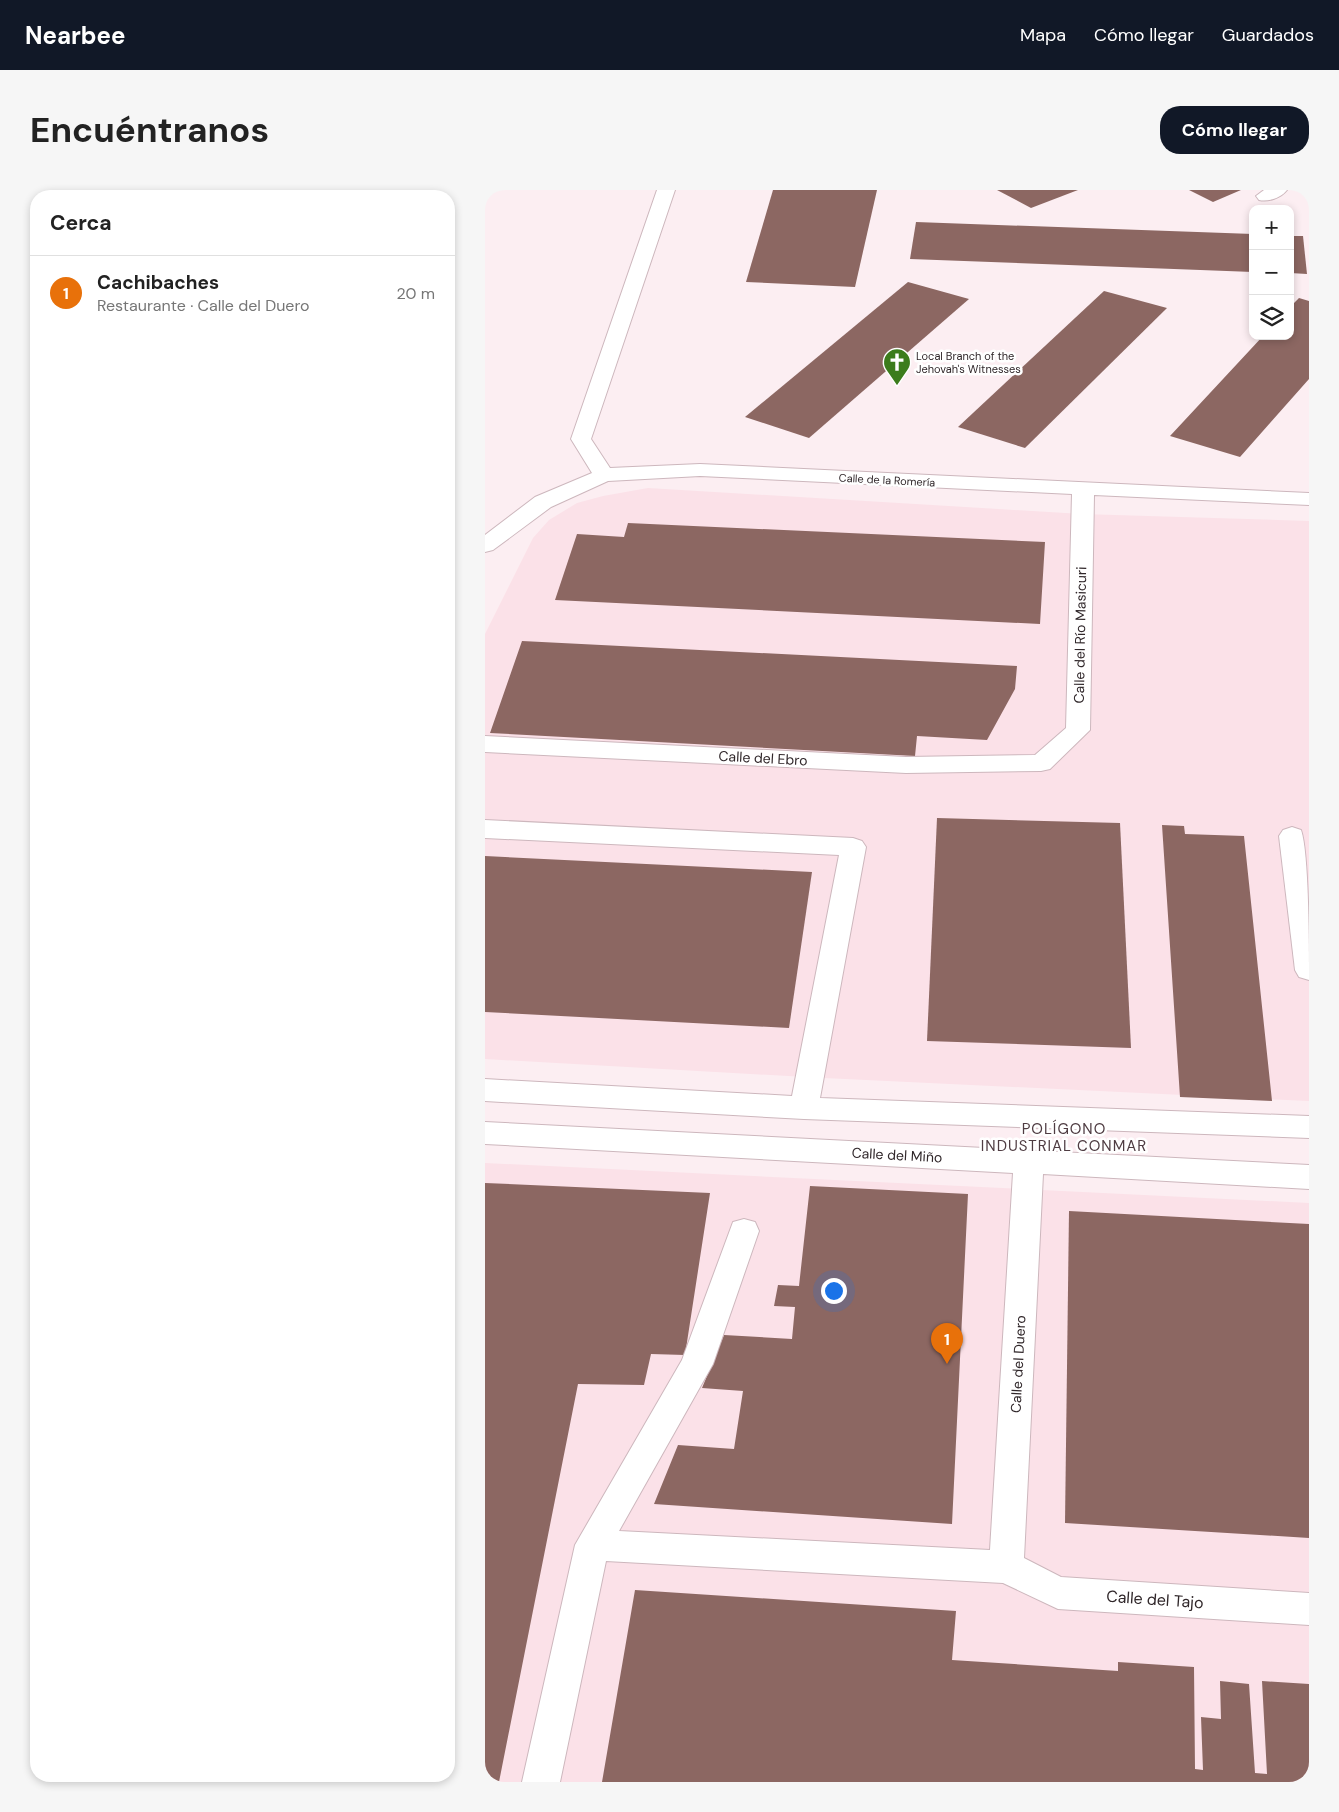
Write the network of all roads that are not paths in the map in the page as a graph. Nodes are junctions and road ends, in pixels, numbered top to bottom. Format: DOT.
graph roads {
  1 [pos="666,190"];
  2 [pos="604,475"];
  3 [pos="1083,490"];
  4 [pos="1309,499"];
  5 [pos="485,545"];
  6 [pos="485,744"];
  7 [pos="1041,764"];
  8 [pos="485,829"];
  9 [pos="1292,836"];
  10 [pos="1309,970"];
  11 [pos="485,1090"];
  12 [pos="804,1108"];
  13 [pos="1309,1127"];
  14 [pos="485,1133"];
  15 [pos="1029,1162"];
  16 [pos="1309,1177"];
  17 [pos="744,1231"];
  18 [pos="592,1545"];
  19 [pos="1006,1567"];
  20 [pos="1309,1609"];
  21 [pos="541,1782"];
  1 -- 2 [label="street"];
  2 -- 3 [label="street, Calle de la Romería"];
  2 -- 5 [label="street, Calle de la Romería"];
  3 -- 4 [label="street, Calle de la Romería"];
  3 -- 7 [label="street, Calle del Río Masicuri"];
  6 -- 7 [label="street, Calle del Ebro"];
  8 -- 12 [label="street"];
  9 -- 10 [label="street"];
  11 -- 12 [label="street"];
  12 -- 13 [label="street"];
  14 -- 15 [label="street, Calle del Miño"];
  15 -- 16 [label="street, Calle del Miño"];
  15 -- 19 [label="street, Calle del Duero"];
  17 -- 18 [label="street"];
  18 -- 19 [label="street"];
  18 -- 21 [label="street"];
  19 -- 20 [label="street, Calle del Tajo"];
}
